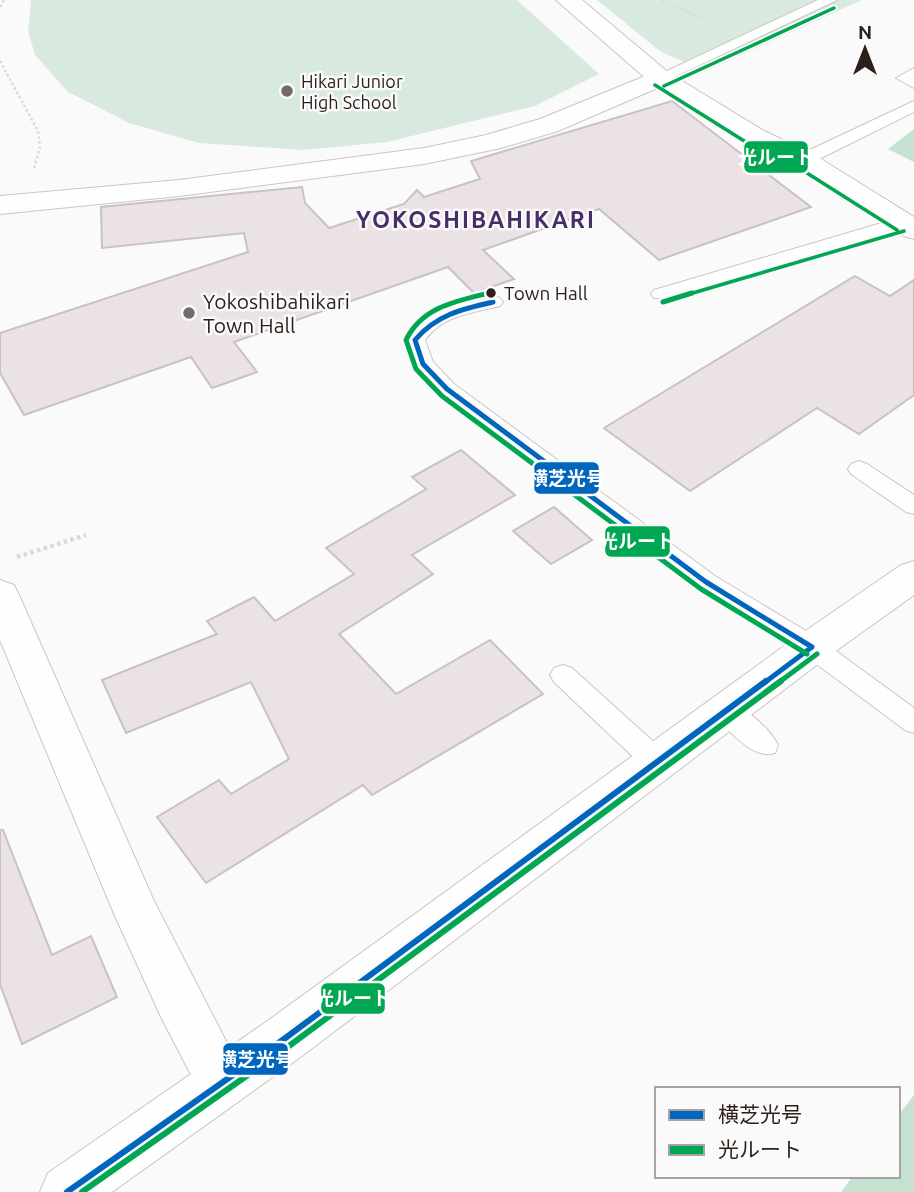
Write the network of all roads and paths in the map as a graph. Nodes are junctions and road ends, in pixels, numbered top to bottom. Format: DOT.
graph roads {
  1 [pos="4,0"];
  2 [pos="568,0"];
  3 [pos="662,0"];
  4 [pos="830,0"];
  5 [pos="0,7"];
  6 [pos="715,25"];
  7 [pos="0,61"];
  8 [pos="914,74"];
  9 [pos="660,78"];
  10 [pos="914,83"];
  11 [pos="914,106"];
  12 [pos="803,160"];
  13 [pos="32,176"];
  14 [pos="0,205"];
  15 [pos="908,226"];
  16 [pos="661,294"];
  17 [pos="493,302"];
  18 [pos="859,469"];
  19 [pos="914,506"];
  20 [pos="86,535"];
  21 [pos="914,575"];
  22 [pos="6,577"];
  23 [pos="811,647"];
  24 [pos="563,675"];
  25 [pos="725,711"];
  26 [pos="914,722"];
  27 [pos="765,745"];
  28 [pos="657,762"];
  29 [pos="222,1082"];
  30 [pos="67,1192"];
  1 -- 5 [label="path"];
  2 -- 9 [label="street"];
  3 -- 6 [label="path"];
  4 -- 9 [label="lane"];
  7 -- 13 [label="path"];
  8 -- 10 [label="lane"];
  9 -- 12 [label="street"];
  9 -- 14 [label="street"];
  11 -- 12 [label="lane"];
  12 -- 15 [label="street"];
  15 -- 16 [label="lane"];
  17 -- 23 [label="lane"];
  18 -- 19 [label="lane"];
  20 -- 22 [label="path"];
  21 -- 23 [label="street"];
  22 -- 29 [label="street"];
  23 -- 25 [label="street"];
  23 -- 26 [label="lane"];
  24 -- 28 [label="lane"];
  25 -- 27 [label="lane"];
  25 -- 28 [label="street"];
  28 -- 29 [label="street"];
  29 -- 30 [label="street"];
}
